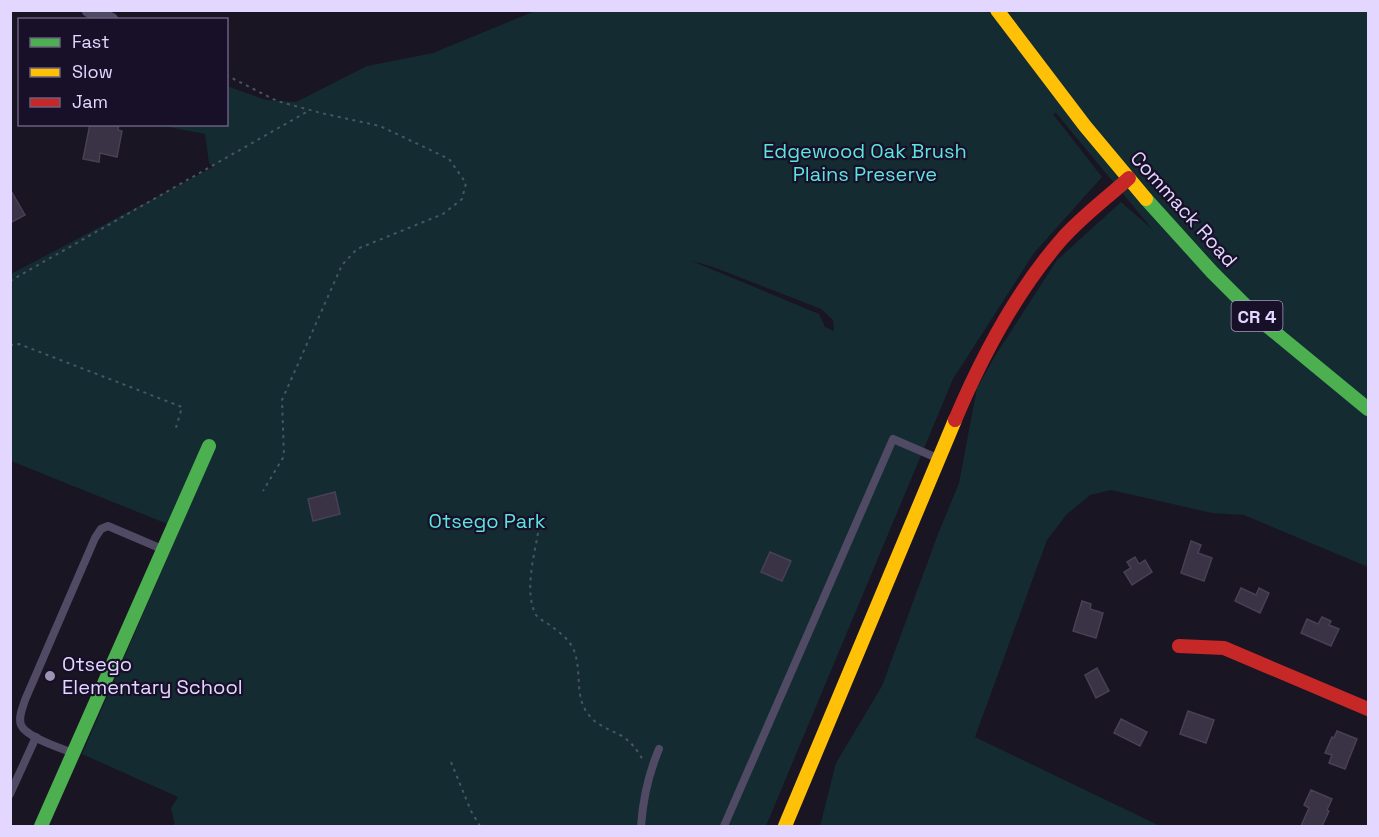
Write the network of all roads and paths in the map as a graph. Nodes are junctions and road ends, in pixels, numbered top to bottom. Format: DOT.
graph roads {
  1 [pos="89,10"];
  2 [pos="997,10"];
  3 [pos="107,18"];
  4 [pos="228,76"];
  5 [pos="310,110"];
  6 [pos="1129,178"];
  7 [pos="10,281"];
  8 [pos="10,345"];
  9 [pos="1368,409"];
  10 [pos="175,431"];
  11 [pos="209,446"];
  12 [pos="939,459"];
  13 [pos="263,491"];
  14 [pos="538,532"];
  15 [pos="164,549"];
  16 [pos="1179,646"];
  17 [pos="1368,709"];
  18 [pos="36,737"];
  19 [pos="660,749"];
  20 [pos="73,753"];
  21 [pos="451,762"];
  22 [pos="648,776"];
  23 [pos="10,794"];
  24 [pos="41,826"];
  25 [pos="480,826"];
  26 [pos="641,826"];
  27 [pos="724,826"];
  28 [pos="785,826"];
  1 -- 3 [label="street"];
  2 -- 6 [label="street, Commack Road / CR 4"];
  4 -- 5 [label="path"];
  5 -- 7 [label="path"];
  5 -- 13 [label="path"];
  6 -- 9 [label="street, Commack Road / CR 4"];
  6 -- 12 [label="street"];
  8 -- 10 [label="path"];
  11 -- 15 [label="street"];
  12 -- 27 [label="lane"];
  12 -- 28 [label="street"];
  14 -- 22 [label="path"];
  15 -- 18 [label="lane"];
  15 -- 20 [label="street"];
  16 -- 17 [label="street"];
  18 -- 20 [label="lane"];
  18 -- 23 [label="lane"];
  19 -- 22 [label="lane"];
  20 -- 24 [label="street"];
  21 -- 25 [label="path"];
  22 -- 26 [label="lane"];
}
